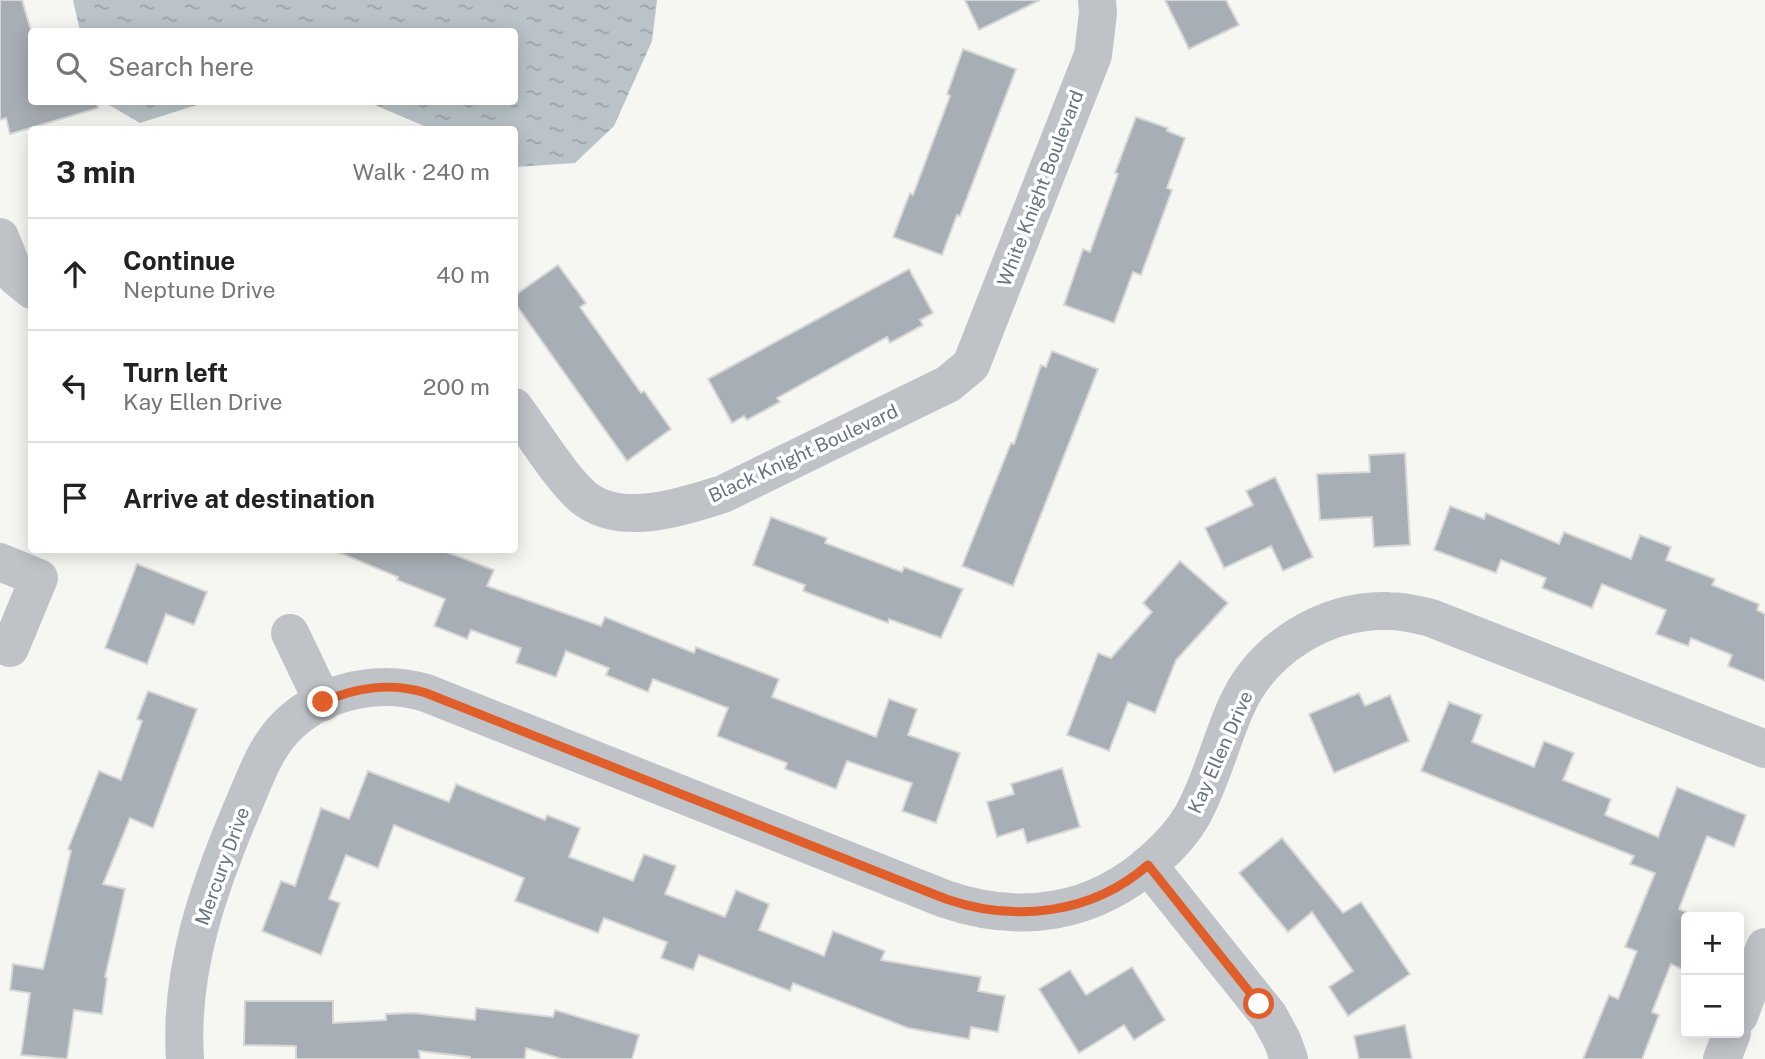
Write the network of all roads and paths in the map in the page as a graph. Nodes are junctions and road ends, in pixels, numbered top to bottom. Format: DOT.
graph roads {
  1 [pos="1097,0"];
  2 [pos="0,237"];
  3 [pos="28,287"];
  4 [pos="965,372"];
  5 [pos="518,412"];
  6 [pos="0,562"];
  7 [pos="290,633"];
  8 [pos="0,644"];
  9 [pos="323,702"];
  10 [pos="1765,748"];
  11 [pos="1148,865"];
  12 [pos="1765,947"];
  13 [pos="1744,1003"];
  14 [pos="1730,1038"];
  15 [pos="185,1059"];
  16 [pos="1289,1059"];
  17 [pos="1722,1059"];
  1 -- 4 [label="street, White Knight Boulevard"];
  2 -- 3 [label="street"];
  4 -- 5 [label="street, Black Knight Boulevard"];
  6 -- 8 [label="street"];
  7 -- 9 [label="street"];
  9 -- 11 [label="street, Kay Ellen Drive"];
  9 -- 15 [label="street, Mercury Drive"];
  10 -- 11 [label="street, Kay Ellen Drive"];
  11 -- 16 [label="street"];
  12 -- 13 [label="street"];
  14 -- 17 [label="street"];
}
